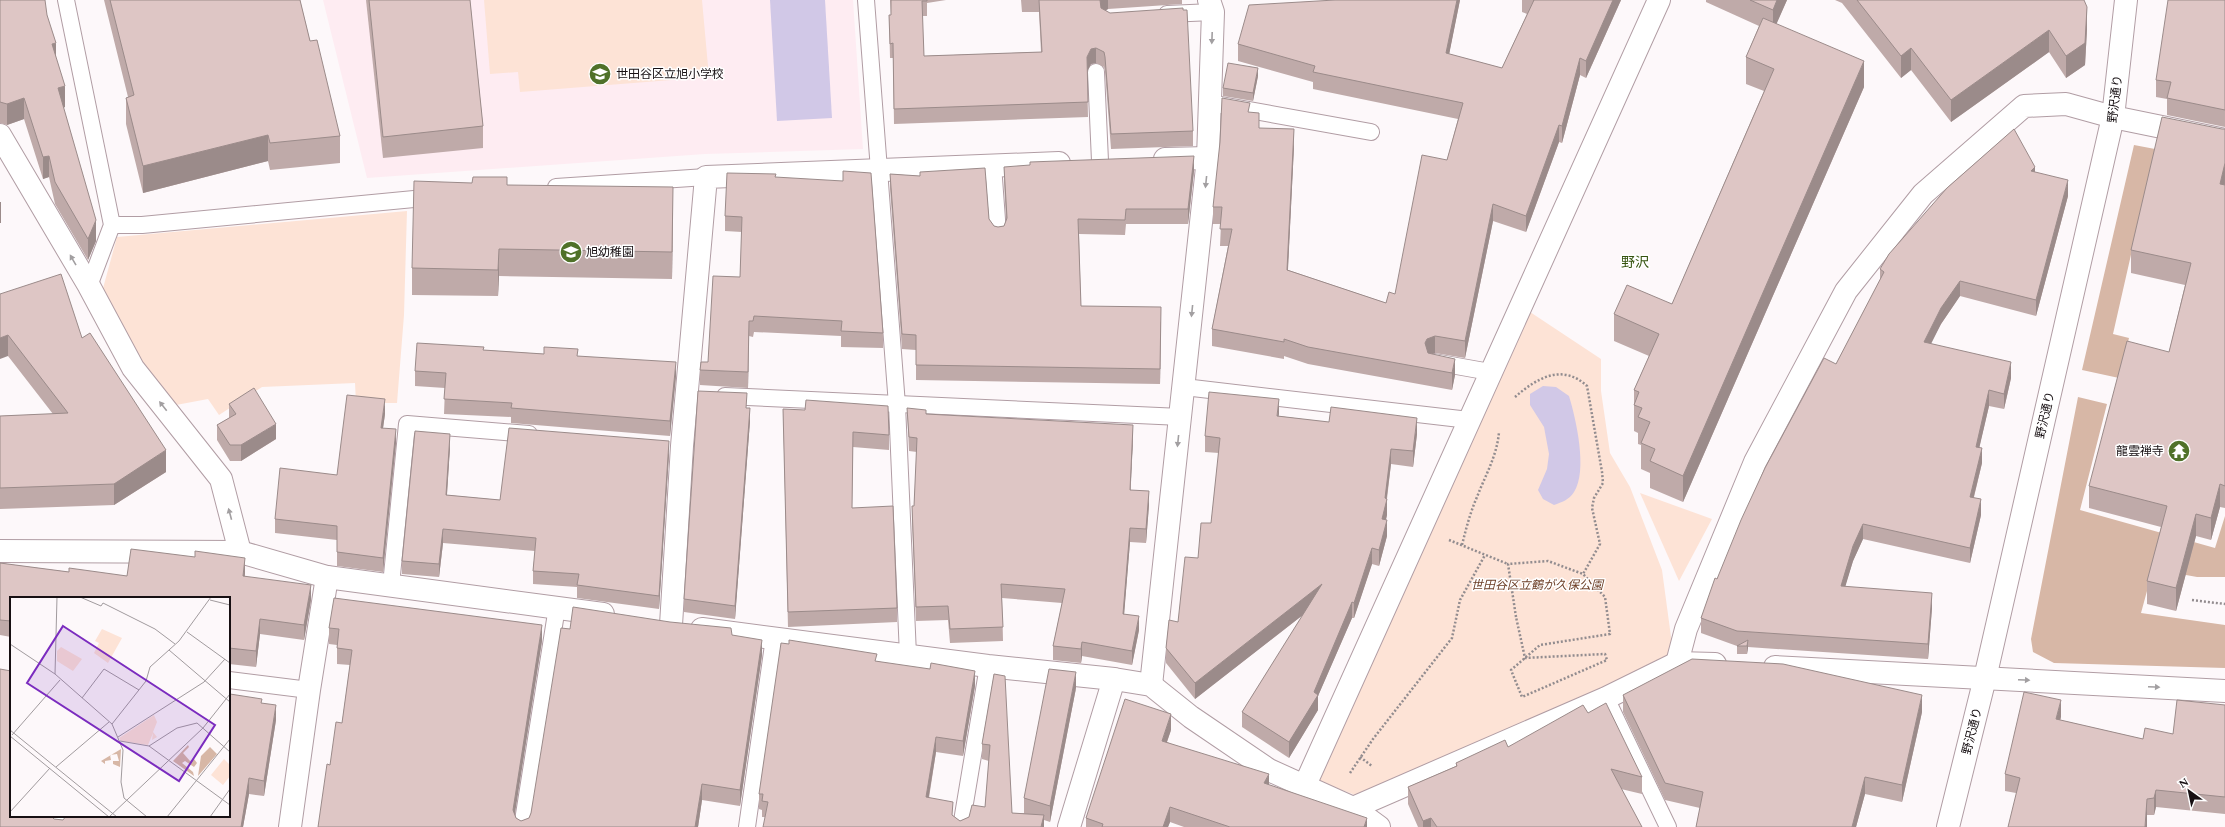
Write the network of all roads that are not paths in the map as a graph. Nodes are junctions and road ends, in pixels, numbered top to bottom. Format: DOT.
graph roads {
  1 [pos="66,0"];
  2 [pos="866,0"];
  3 [pos="1659,0"];
  4 [pos="2126,0"];
  5 [pos="1211,6"];
  6 [pos="1149,15"];
  7 [pos="1096,72"];
  8 [pos="1210,103"];
  9 [pos="2113,117"];
  10 [pos="1371,132"];
  11 [pos="0,135"];
  12 [pos="2225,140"];
  13 [pos="1208,158"];
  14 [pos="1146,160"];
  15 [pos="1100,161"];
  16 [pos="1123,161"];
  17 [pos="993,165"];
  18 [pos="878,170"];
  19 [pos="706,177"];
  20 [pos="540,188"];
  21 [pos="454,195"];
  22 [pos="112,225"];
  23 [pos="998,233"];
  24 [pos="89,286"];
  25 [pos="1434,362"];
  26 [pos="1490,372"];
  27 [pos="1184,386"];
  28 [pos="698,394"];
  29 [pos="897,405"];
  30 [pos="1181,417"];
  31 [pos="1469,420"];
  32 [pos="540,435"];
  33 [pos="0,551"];
  34 [pos="240,552"];
  35 [pos="327,578"];
  36 [pos="391,585"];
  37 [pos="557,607"];
  38 [pos="625,618"];
  39 [pos="648,621"];
  40 [pos="671,625"];
  41 [pos="774,638"];
  42 [pos="908,655"];
  43 [pos="1677,662"];
  44 [pos="1732,665"];
  45 [pos="988,666"];
  46 [pos="1756,666"];
  47 [pos="1985,678"];
  48 [pos="1114,679"];
  49 [pos="230,680"];
  50 [pos="1151,685"];
  51 [pos="309,690"];
  52 [pos="2225,691"];
  53 [pos="1606,698"];
  54 [pos="1305,785"];
  55 [pos="1353,808"];
  56 [pos="60,817"];
  57 [pos="58,827"];
  58 [pos="290,827"];
  59 [pos="522,827"];
  60 [pos="747,827"];
  61 [pos="961,827"];
  62 [pos="1069,827"];
  63 [pos="1379,827"];
  64 [pos="1668,827"];
  65 [pos="1948,827"];
  1 -- 22 [label="lane"];
  2 -- 18 [label="lane"];
  3 -- 26 [label="street"];
  4 -- 9 [label="street, 野沢通り"];
  5 -- 6 [label="lane"];
  5 -- 8 [label="street, one-way"];
  7 -- 15 [label="lane"];
  8 -- 10 [label="lane"];
  8 -- 13 [label="street"];
  9 -- 12 [label="street"];
  9 -- 43 [label="street"];
  9 -- 47 [label="street, 野沢通り"];
  24 -- 11 [label="street, one-way"];
  13 -- 14 [label="street"];
  13 -- 27 [label="street, one-way"];
  15 -- 16 [label="street"];
  15 -- 17 [label="street"];
  17 -- 18 [label="street"];
  17 -- 23 [label="lane"];
  18 -- 19 [label="street"];
  18 -- 29 [label="lane"];
  19 -- 20 [label="lane"];
  19 -- 28 [label="street"];
  21 -- 22 [label="lane"];
  22 -- 24 [label="lane"];
  34 -- 24 [label="street, one-way"];
  25 -- 26 [label="lane"];
  26 -- 31 [label="street"];
  27 -- 30 [label="street"];
  27 -- 31 [label="lane"];
  28 -- 29 [label="lane"];
  28 -- 40 [label="street"];
  29 -- 30 [label="lane"];
  29 -- 42 [label="lane"];
  30 -- 50 [label="street, one-way"];
  31 -- 54 [label="street"];
  32 -- 36 [label="lane"];
  33 -- 34 [label="street"];
  34 -- 35 [label="street"];
  35 -- 36 [label="street"];
  35 -- 51 [label="street"];
  36 -- 37 [label="street"];
  37 -- 38 [label="street"];
  37 -- 59 [label="lane"];
  39 -- 40 [label="street"];
  40 -- 41 [label="street"];
  41 -- 42 [label="street"];
  41 -- 60 [label="lane"];
  42 -- 45 [label="street"];
  43 -- 44 [label="street"];
  43 -- 53 [label="street"];
  45 -- 48 [label="street"];
  45 -- 61 [label="lane"];
  46 -- 47 [label="street"];
  47 -- 52 [label="street, one-way"];
  47 -- 65 [label="street, 野沢通り"];
  48 -- 50 [label="street"];
  48 -- 62 [label="street"];
  49 -- 51 [label="lane"];
  50 -- 54 [label="street"];
  51 -- 58 [label="street"];
  53 -- 55 [label="street"];
  53 -- 64 [label="lane"];
  54 -- 55 [label="street"];
  55 -- 63 [label="street"];
  56 -- 57 [label="lane"];
}
